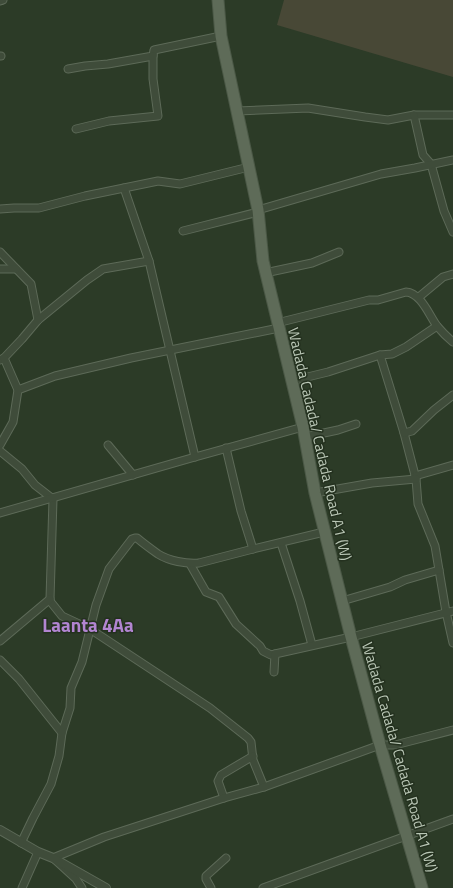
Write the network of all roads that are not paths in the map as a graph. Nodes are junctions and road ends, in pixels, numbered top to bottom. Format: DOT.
graph roads {
  1 [pos="4,0"];
  2 [pos="218,0"];
  3 [pos="0,1"];
  4 [pos="221,36"];
  5 [pos="153,56"];
  6 [pos="68,69"];
  7 [pos="237,111"];
  8 [pos="414,115"];
  9 [pos="453,116"];
  10 [pos="76,129"];
  11 [pos="453,160"];
  12 [pos="431,164"];
  13 [pos="249,167"];
  14 [pos="124,188"];
  15 [pos="0,209"];
  16 [pos="258,211"];
  17 [pos="183,231"];
  18 [pos="453,232"];
  19 [pos="0,252"];
  20 [pos="339,252"];
  21 [pos="149,261"];
  22 [pos="0,269"];
  23 [pos="16,269"];
  24 [pos="266,273"];
  25 [pos="453,274"];
  26 [pos="419,297"];
  27 [pos="38,320"];
  28 [pos="278,326"];
  29 [pos="437,326"];
  30 [pos="453,342"];
  31 [pos="170,350"];
  32 [pos="380,355"];
  33 [pos="2,359"];
  34 [pos="292,381"];
  35 [pos="18,390"];
  36 [pos="453,395"];
  37 [pos="356,424"];
  38 [pos="304,432"];
  39 [pos="404,434"];
  40 [pos="0,445"];
  41 [pos="108,445"];
  42 [pos="226,448"];
  43 [pos="0,451"];
  44 [pos="195,457"];
  45 [pos="453,465"];
  46 [pos="133,475"];
  47 [pos="416,478"];
  48 [pos="315,493"];
  49 [pos="53,498"];
  50 [pos="0,513"];
  51 [pos="324,532"];
  52 [pos="281,542"];
  53 [pos="253,549"];
  54 [pos="190,564"];
  55 [pos="439,570"];
  56 [pos="50,599"];
  57 [pos="342,601"];
  58 [pos="450,612"];
  59 [pos="90,629"];
  60 [pos="351,637"];
  61 [pos="0,642"];
  62 [pos="453,643"];
  63 [pos="312,646"];
  64 [pos="275,654"];
  65 [pos="0,660"];
  66 [pos="274,672"];
  67 [pos="453,730"];
  68 [pos="62,733"];
  69 [pos="380,745"];
  70 [pos="253,756"];
  71 [pos="264,787"];
  72 [pos="224,798"];
  73 [pos="453,819"];
  74 [pos="0,830"];
  75 [pos="406,835"];
  76 [pos="21,842"];
  77 [pos="38,852"];
  78 [pos="53,858"];
  79 [pos="226,858"];
  80 [pos="268,887"];
  81 [pos="22,888"];
  82 [pos="82,888"];
  83 [pos="106,888"];
  84 [pos="211,888"];
  85 [pos="422,888"];
  1 -- 3 [label="street"];
  2 -- 4 [label="main road, Wadada Cadada/ Cadada Road A1 (W)"];
  4 -- 5 [label="street"];
  4 -- 7 [label="main road, Wadada Cadada/ Cadada Road A1 (W)"];
  5 -- 6 [label="street"];
  5 -- 10 [label="street"];
  7 -- 8 [label="street"];
  7 -- 13 [label="main road, Wadada Cadada/ Cadada Road A1 (W)"];
  8 -- 9 [label="street"];
  8 -- 12 [label="street"];
  11 -- 12 [label="street"];
  12 -- 16 [label="street"];
  12 -- 18 [label="street"];
  13 -- 14 [label="street"];
  13 -- 16 [label="main road, Wadada Cadada/ Cadada Road A1 (W)"];
  14 -- 15 [label="street"];
  14 -- 21 [label="street"];
  16 -- 17 [label="street"];
  16 -- 24 [label="main road, Wadada Cadada/ Cadada Road A1 (W)"];
  19 -- 23 [label="street"];
  20 -- 24 [label="street"];
  21 -- 27 [label="street"];
  21 -- 31 [label="street"];
  22 -- 23 [label="street"];
  23 -- 27 [label="street"];
  24 -- 28 [label="main road, Wadada Cadada/ Cadada Road A1 (W)"];
  25 -- 26 [label="street"];
  26 -- 28 [label="street"];
  26 -- 29 [label="street"];
  27 -- 33 [label="street"];
  28 -- 31 [label="street"];
  28 -- 34 [label="main road, Wadada Cadada/ Cadada Road A1 (W)"];
  29 -- 30 [label="street"];
  29 -- 32 [label="street"];
  31 -- 35 [label="street"];
  31 -- 44 [label="street"];
  32 -- 34 [label="street"];
  32 -- 39 [label="street"];
  33 -- 35 [label="street"];
  34 -- 38 [label="main road, Wadada Cadada/ Cadada Road A1 (W)"];
  35 -- 40 [label="street"];
  36 -- 39 [label="street"];
  37 -- 38 [label="street"];
  38 -- 42 [label="street"];
  38 -- 48 [label="main road, Wadada Cadada/ Cadada Road A1 (W)"];
  39 -- 47 [label="street"];
  41 -- 46 [label="street"];
  42 -- 44 [label="street"];
  42 -- 53 [label="street"];
  43 -- 49 [label="street"];
  44 -- 46 [label="street"];
  45 -- 47 [label="street"];
  46 -- 49 [label="street"];
  47 -- 48 [label="street"];
  47 -- 55 [label="street"];
  48 -- 51 [label="main road, Wadada Cadada/ Cadada Road A1 (W)"];
  49 -- 50 [label="street"];
  49 -- 56 [label="street"];
  51 -- 52 [label="street"];
  51 -- 57 [label="main road, Wadada Cadada/ Cadada Road A1 (W)"];
  52 -- 53 [label="street"];
  52 -- 63 [label="street"];
  53 -- 54 [label="street"];
  54 -- 59 [label="street"];
  54 -- 64 [label="street"];
  55 -- 57 [label="street"];
  55 -- 58 [label="street"];
  56 -- 59 [label="street"];
  56 -- 61 [label="street"];
  57 -- 60 [label="main road, Wadada Cadada/ Cadada Road A1 (W)"];
  58 -- 60 [label="street"];
  58 -- 62 [label="street"];
  59 -- 68 [label="street"];
  59 -- 70 [label="street"];
  60 -- 63 [label="street"];
  60 -- 69 [label="main road, Wadada Cadada/ Cadada Road A1 (W)"];
  63 -- 64 [label="street"];
  64 -- 66 [label="street"];
  65 -- 68 [label="street"];
  67 -- 69 [label="street"];
  68 -- 76 [label="street"];
  69 -- 71 [label="street"];
  69 -- 75 [label="main road, Wadada Cadada/ Cadada Road A1 (W)"];
  70 -- 71 [label="street"];
  70 -- 72 [label="street"];
  71 -- 72 [label="street"];
  72 -- 78 [label="street"];
  73 -- 75 [label="street"];
  74 -- 76 [label="street"];
  75 -- 80 [label="street"];
  75 -- 85 [label="main road, Wadada Cadada/ Cadada Road A1 (W)"];
  76 -- 77 [label="street"];
  77 -- 78 [label="street"];
  77 -- 81 [label="street"];
  78 -- 82 [label="street"];
  78 -- 83 [label="street"];
  79 -- 84 [label="street"];
}
